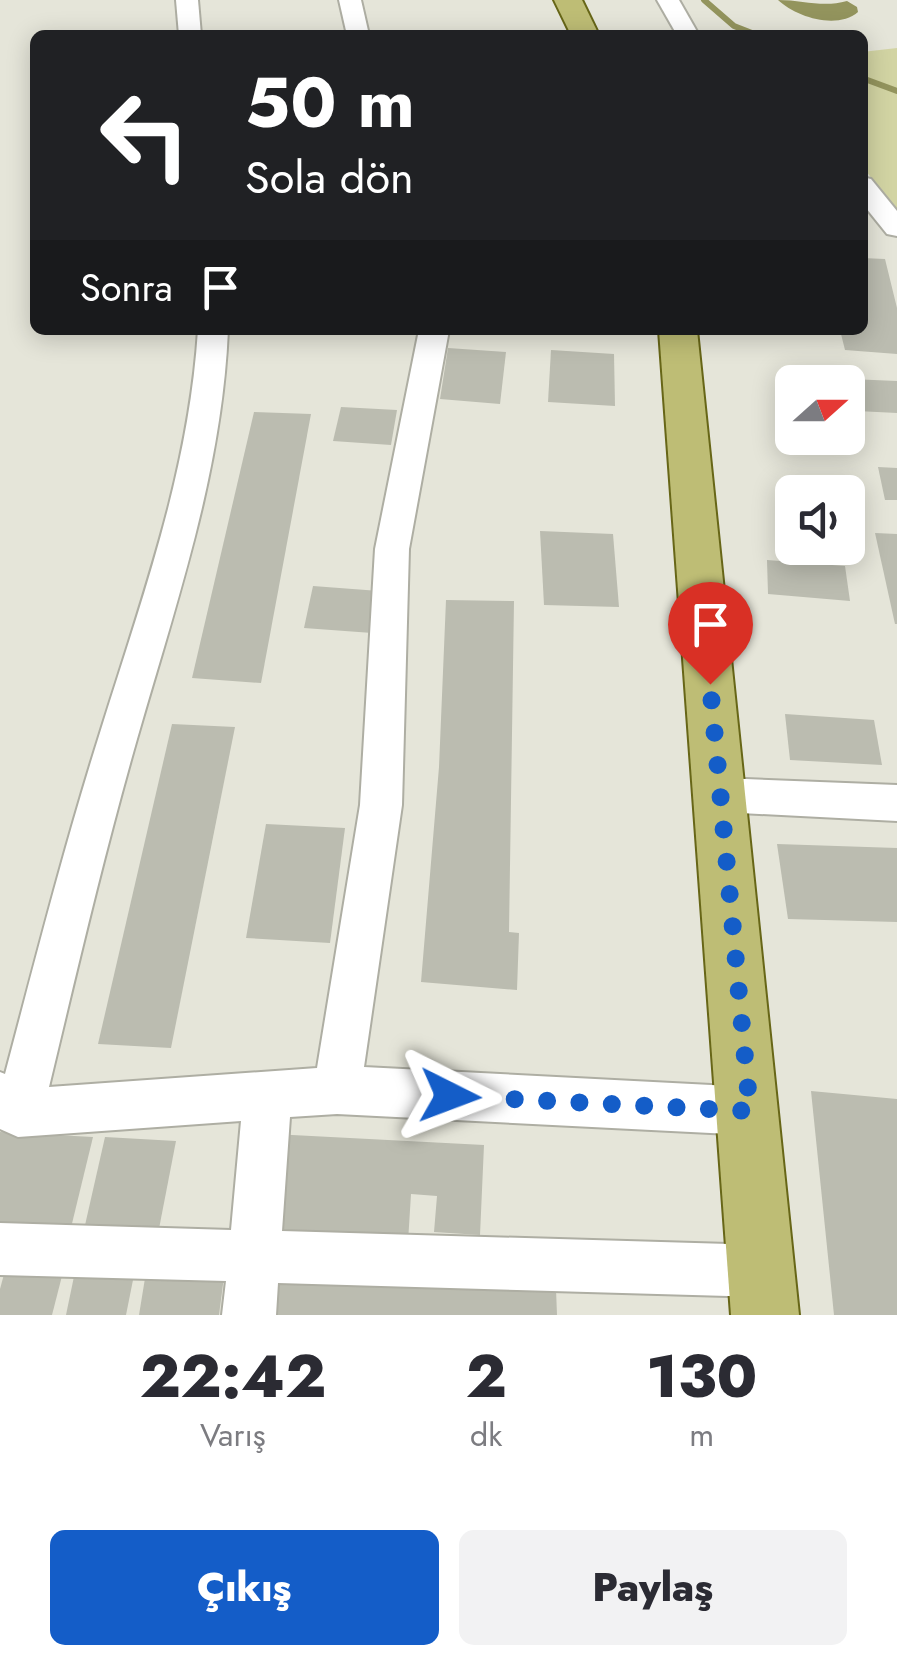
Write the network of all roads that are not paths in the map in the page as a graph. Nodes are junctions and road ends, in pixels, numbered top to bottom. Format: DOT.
graph roads {
  1 [pos="187,0"];
  2 [pos="350,0"];
  3 [pos="541,0"];
  4 [pos="568,0"];
  5 [pos="668,0"];
  6 [pos="190,30"];
  7 [pos="357,30"];
  8 [pos="556,30"];
  9 [pos="582,30"];
  10 [pos="685,30"];
  11 [pos="868,192"];
  12 [pos="897,228"];
  13 [pos="213,335"];
  14 [pos="433,335"];
  15 [pos="678,335"];
  16 [pos="721,796"];
  17 [pos="897,803"];
  18 [pos="337,1090"];
  19 [pos="268,1093"];
  20 [pos="9,1104"];
  21 [pos="750,1111"];
  22 [pos="0,1249"];
  23 [pos="255,1258"];
  24 [pos="764,1293"];
  25 [pos="249,1315"];
  1 -- 6 [label="street"];
  2 -- 7 [label="street"];
  3 -- 8 [label="main road"];
  4 -- 9 [label="main road"];
  5 -- 10 [label="street"];
  11 -- 12 [label="street"];
  13 -- 20 [label="street"];
  14 -- 18 [label="street"];
  15 -- 16 [label="main road"];
  16 -- 17 [label="street"];
  16 -- 21 [label="main road"];
  18 -- 19 [label="street"];
  18 -- 21 [label="street"];
  19 -- 20 [label="street"];
  19 -- 23 [label="street"];
  21 -- 24 [label="main road"];
  22 -- 23 [label="street"];
  23 -- 24 [label="street"];
  23 -- 25 [label="street"];
}
